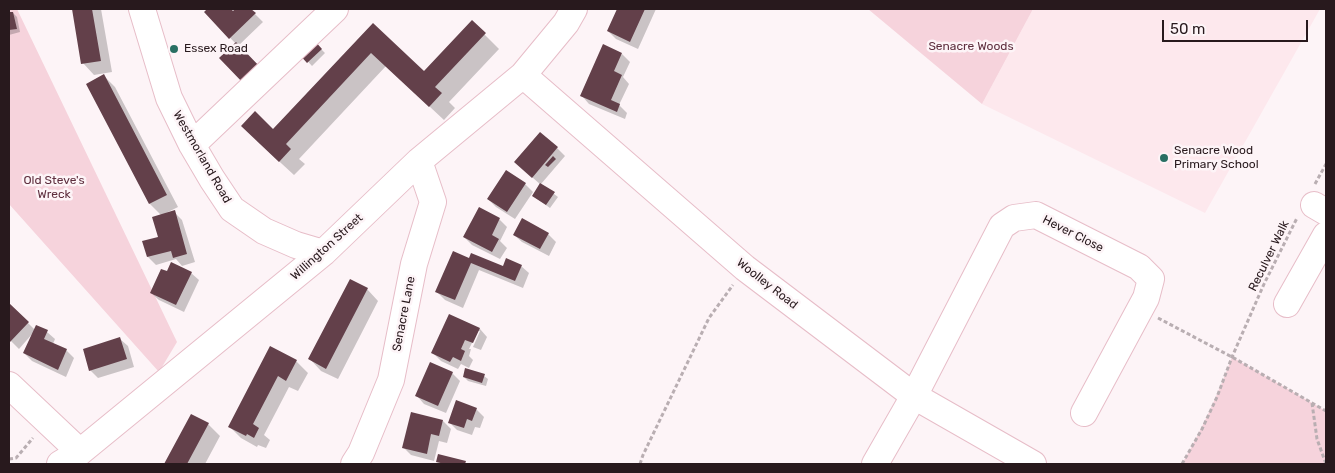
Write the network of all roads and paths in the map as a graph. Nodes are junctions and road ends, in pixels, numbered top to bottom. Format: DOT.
graph roads {
  1 [pos="142,9"];
  2 [pos="335,9"];
  3 [pos="574,9"];
  4 [pos="523,75"];
  5 [pos="192,145"];
  6 [pos="419,161"];
  7 [pos="1326,164"];
  8 [pos="1313,205"];
  9 [pos="1326,235"];
  10 [pos="323,253"];
  11 [pos="745,268"];
  12 [pos="1287,304"];
  13 [pos="1140,309"];
  14 [pos="1232,357"];
  15 [pos="9,385"];
  16 [pos="914,396"];
  17 [pos="1312,403"];
  18 [pos="1326,411"];
  19 [pos="1084,413"];
  20 [pos="70,458"];
  21 [pos="354,464"];
  22 [pos="640,464"];
  23 [pos="875,464"];
  24 [pos="1033,464"];
  25 [pos="1182,464"];
  26 [pos="1326,464"];
  1 -- 5 [label="street, Westmorland Road"];
  2 -- 5 [label="street"];
  3 -- 4 [label="street, Willington Street"];
  4 -- 6 [label="street, Willington Street"];
  4 -- 11 [label="street, Woolley Road"];
  5 -- 10 [label="street, Westmorland Road"];
  6 -- 10 [label="street, Willington Street"];
  6 -- 21 [label="street, Senacre Lane"];
  7 -- 8 [label="path, Reculver Walk"];
  8 -- 14 [label="path, Reculver Walk"];
  9 -- 12 [label="street"];
  10 -- 20 [label="street, Willington Street"];
  11 -- 16 [label="street, Woolley Road"];
  11 -- 22 [label="path"];
  13 -- 14 [label="path"];
  13 -- 16 [label="street, Hever Close"];
  13 -- 19 [label="street, Hever Close"];
  14 -- 17 [label="path"];
  14 -- 25 [label="path, Reculver Walk"];
  15 -- 20 [label="street"];
  16 -- 23 [label="street"];
  16 -- 24 [label="street, Woolley Road"];
  17 -- 18 [label="path"];
  17 -- 26 [label="path"];
}
